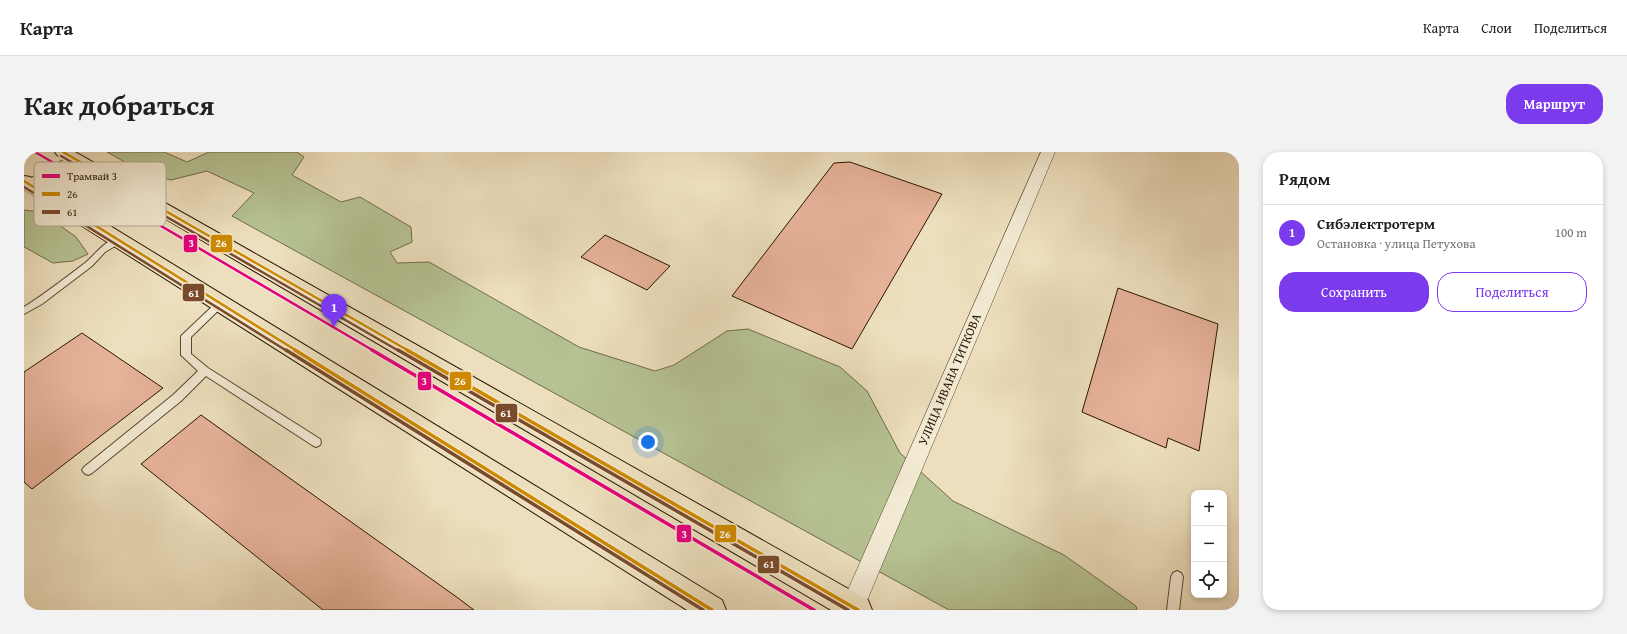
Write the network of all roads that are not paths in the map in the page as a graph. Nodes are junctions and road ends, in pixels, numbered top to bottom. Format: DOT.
graph roads {
  1 [pos="1048,152"];
  2 [pos="69,155"];
  3 [pos="58,162"];
  4 [pos="81,162"];
  5 [pos="34,177"];
  6 [pos="25,183"];
  7 [pos="34,188"];
  8 [pos="166,211"];
  9 [pos="96,226"];
  10 [pos="119,240"];
  11 [pos="221,303"];
  12 [pos="24,311"];
  13 [pos="205,371"];
  14 [pos="316,442"];
  15 [pos="88,470"];
  16 [pos="1177,577"];
  17 [pos="855,608"];
  18 [pos="712,610"];
  19 [pos="1174,610"];
  1 -- 17 [label="street, УЛИЦА ИВАНА ТИТКОВА"];
  2 -- 3 [label="lane"];
  2 -- 4 [label="highway"];
  5 -- 6 [label="lane"];
  6 -- 7 [label="highway"];
  8 -- 17 [label="highway"];
  9 -- 10 [label="highway"];
  10 -- 11 [label="highway"];
  10 -- 12 [label="lane"];
  11 -- 13 [label="lane"];
  11 -- 18 [label="highway"];
  13 -- 14 [label="lane"];
  13 -- 15 [label="lane"];
  16 -- 19 [label="lane"];
}
